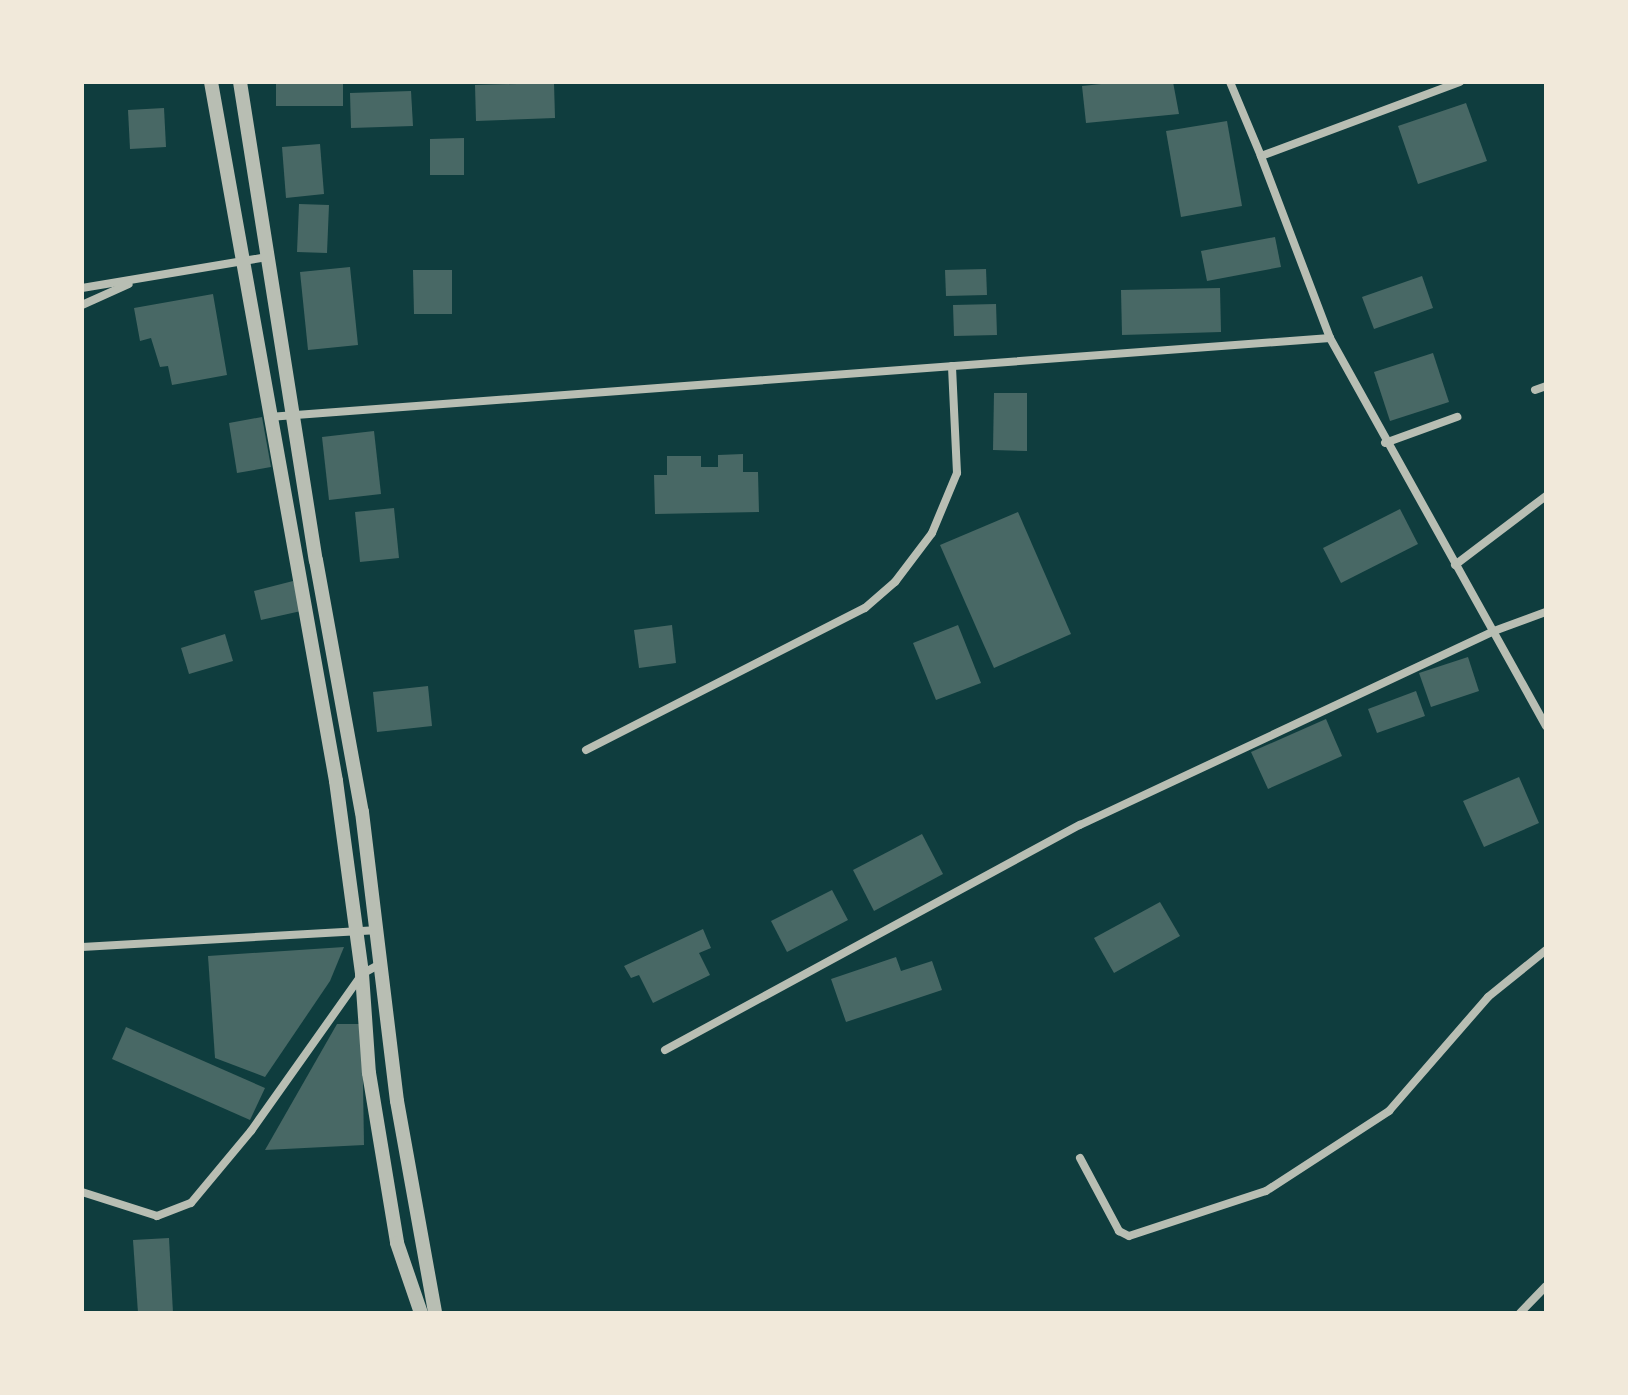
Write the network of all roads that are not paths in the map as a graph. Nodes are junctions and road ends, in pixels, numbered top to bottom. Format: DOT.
graph roads {
  1 [pos="211,82"];
  2 [pos="240,82"];
  3 [pos="1230,82"];
  4 [pos="1460,82"];
  5 [pos="1261,156"];
  6 [pos="268,257"];
  7 [pos="239,262"];
  8 [pos="142,278"];
  9 [pos="82,288"];
  10 [pos="82,305"];
  11 [pos="1330,338"];
  12 [pos="952,366"];
  13 [pos="1546,386"];
  14 [pos="1535,390"];
  15 [pos="293,415"];
  16 [pos="268,417"];
  17 [pos="1457,417"];
  18 [pos="1385,443"];
  19 [pos="1546,496"];
  20 [pos="1455,565"];
  21 [pos="1546,612"];
  22 [pos="1494,631"];
  23 [pos="1546,726"];
  24 [pos="586,750"];
  25 [pos="375,930"];
  26 [pos="357,932"];
  27 [pos="82,947"];
  28 [pos="1546,950"];
  29 [pos="378,965"];
  30 [pos="362,974"];
  31 [pos="665,1050"];
  32 [pos="1080,1158"];
  33 [pos="82,1192"];
  34 [pos="1546,1286"];
  35 [pos="421,1313"];
  36 [pos="435,1313"];
  37 [pos="1520,1313"];
  1 -- 7 [label="street"];
  2 -- 6 [label="street"];
  3 -- 5 [label="street"];
  4 -- 5 [label="street"];
  5 -- 11 [label="street"];
  6 -- 7 [label="street"];
  6 -- 15 [label="street"];
  7 -- 8 [label="street"];
  7 -- 16 [label="street"];
  8 -- 9 [label="street"];
  8 -- 10 [label="street"];
  11 -- 12 [label="street"];
  11 -- 18 [label="street"];
  12 -- 15 [label="street"];
  12 -- 24 [label="street"];
  13 -- 14 [label="street"];
  15 -- 16 [label="street"];
  15 -- 25 [label="street"];
  16 -- 26 [label="street"];
  17 -- 18 [label="street"];
  18 -- 20 [label="street"];
  19 -- 20 [label="street"];
  20 -- 22 [label="street"];
  21 -- 22 [label="street"];
  22 -- 23 [label="street"];
  22 -- 31 [label="street"];
  25 -- 26 [label="street"];
  25 -- 29 [label="street"];
  26 -- 27 [label="street"];
  26 -- 30 [label="street"];
  28 -- 32 [label="street"];
  29 -- 30 [label="street"];
  29 -- 36 [label="street"];
  30 -- 33 [label="street"];
  30 -- 35 [label="street"];
  34 -- 37 [label="street"];
}
